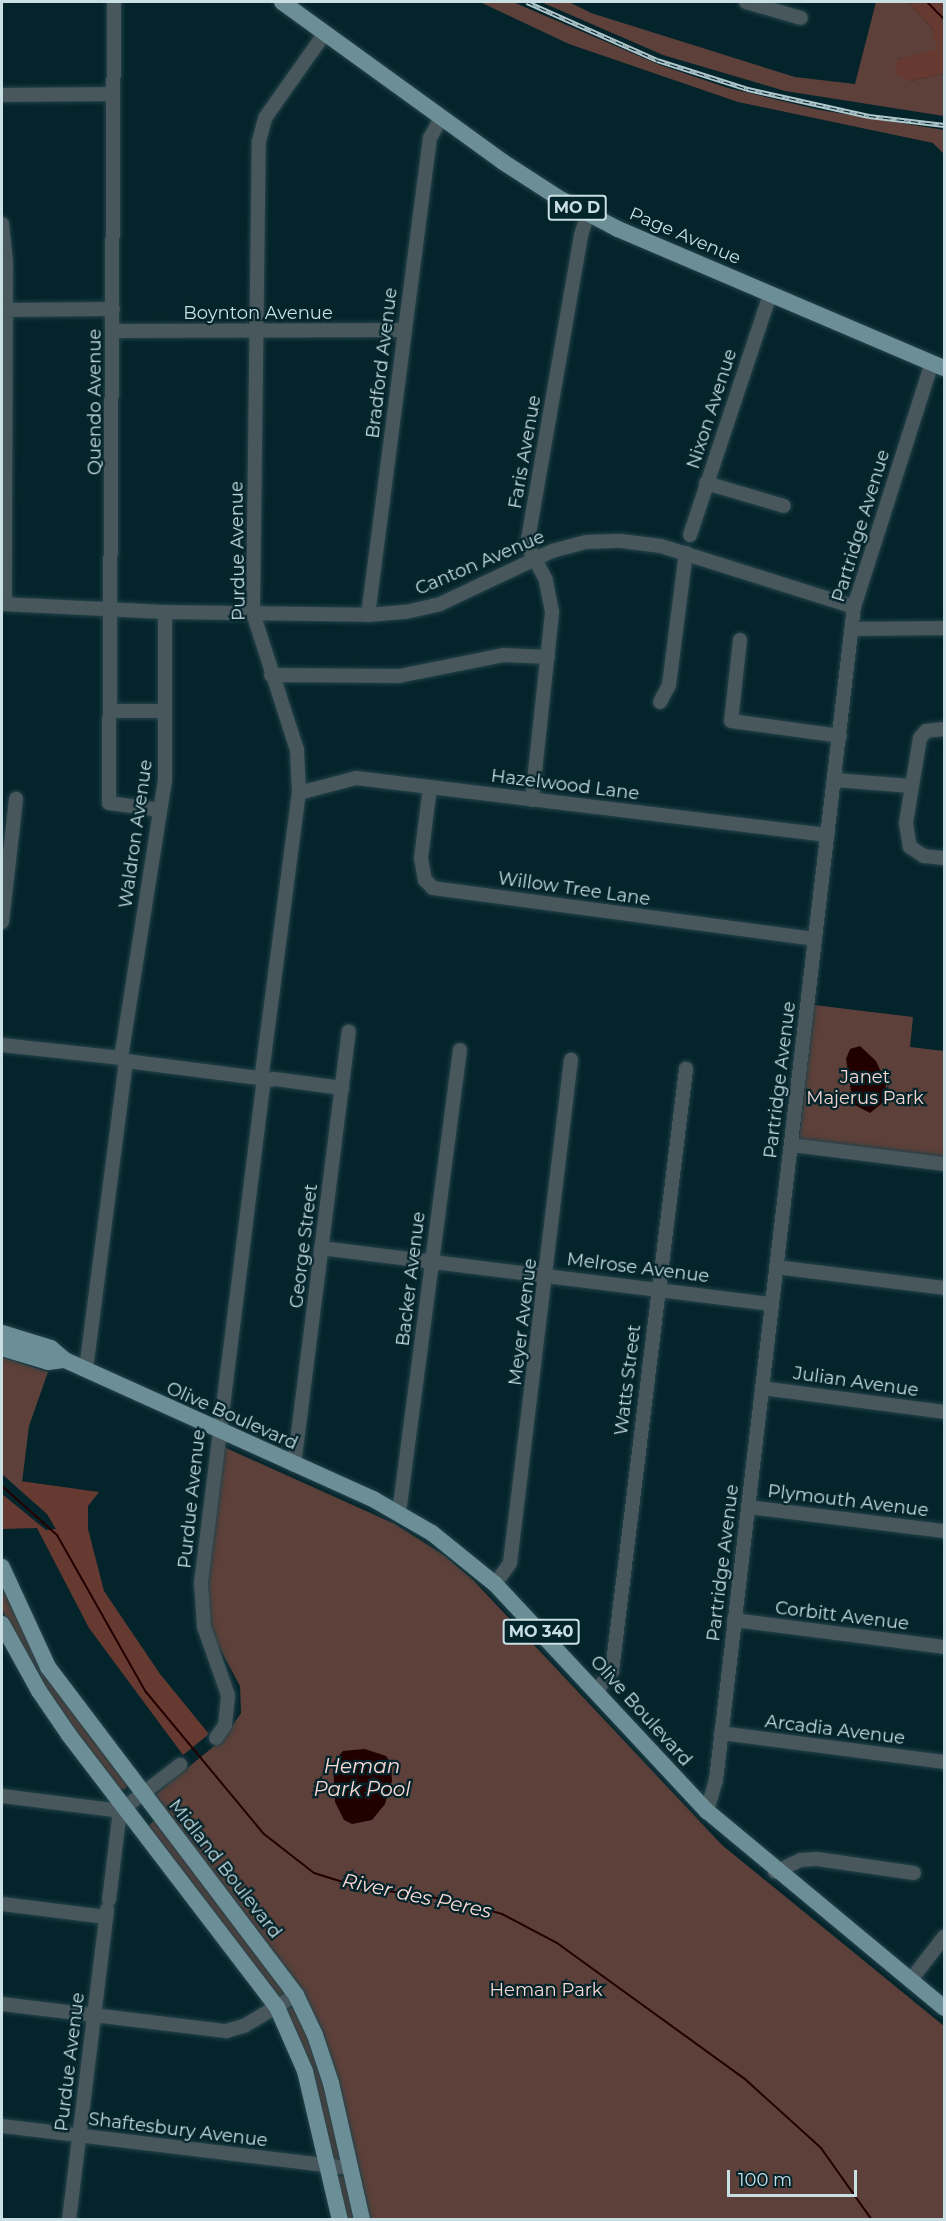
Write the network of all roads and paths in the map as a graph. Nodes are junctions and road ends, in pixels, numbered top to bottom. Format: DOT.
graph roads {
  1 [pos="114,2"];
  2 [pos="282,2"];
  3 [pos="746,2"];
  4 [pos="801,18"];
  5 [pos="325,33"];
  6 [pos="2,94"];
  7 [pos="112,94"];
  8 [pos="441,118"];
  9 [pos="588,214"];
  10 [pos="2,224"];
  11 [pos="770,294"];
  12 [pos="113,309"];
  13 [pos="4,310"];
  14 [pos="256,330"];
  15 [pos="404,330"];
  16 [pos="112,331"];
  17 [pos="938,365"];
  18 [pos="706,483"];
  19 [pos="3,500"];
  20 [pos="784,506"];
  21 [pos="690,535"];
  22 [pos="686,553"];
  23 [pos="533,558"];
  24 [pos="3,604"];
  25 [pos="854,607"];
  26 [pos="112,609"];
  27 [pos="165,612"];
  28 [pos="253,613"];
  29 [pos="368,615"];
  30 [pos="945,628"];
  31 [pos="851,629"];
  32 [pos="740,640"];
  33 [pos="548,657"];
  34 [pos="271,675"];
  35 [pos="660,702"];
  36 [pos="111,711"];
  37 [pos="165,711"];
  38 [pos="945,729"];
  39 [pos="840,736"];
  40 [pos="835,780"];
  41 [pos="911,786"];
  42 [pos="430,787"];
  43 [pos="299,793"];
  44 [pos="16,799"];
  45 [pos="532,800"];
  46 [pos="160,810"];
  47 [pos="828,835"];
  48 [pos="945,858"];
  49 [pos="2,922"];
  50 [pos="815,939"];
  51 [pos="349,1031"];
  52 [pos="2,1045"];
  53 [pos="460,1050"];
  54 [pos="123,1060"];
  55 [pos="571,1060"];
  56 [pos="686,1069"];
  57 [pos="262,1079"];
  58 [pos="342,1088"];
  59 [pos="790,1145"];
  60 [pos="945,1164"];
  61 [pos="321,1248"];
  62 [pos="432,1261"];
  63 [pos="776,1267"];
  64 [pos="547,1275"];
  65 [pos="945,1288"];
  66 [pos="657,1289"];
  67 [pos="772,1304"];
  68 [pos="2,1333"];
  69 [pos="2,1348"];
  70 [pos="65,1360"];
  71 [pos="86,1369"];
  72 [pos="762,1388"];
  73 [pos="945,1412"];
  74 [pos="217,1432"];
  75 [pos="294,1465"];
  76 [pos="748,1507"];
  77 [pos="399,1513"];
  78 [pos="945,1531"];
  79 [pos="2,1567"];
  80 [pos="495,1584"];
  81 [pos="734,1620"];
  82 [pos="2,1624"];
  83 [pos="945,1647"];
  84 [pos="597,1690"];
  85 [pos="721,1733"];
  86 [pos="216,1738"];
  87 [pos="945,1762"];
  88 [pos="180,1765"];
  89 [pos="142,1794"];
  90 [pos="2,1796"];
  91 [pos="123,1809"];
  92 [pos="707,1811"];
  93 [pos="775,1872"];
  94 [pos="914,1874"];
  95 [pos="2,1904"];
  96 [pos="107,1908"];
  97 [pos="945,1936"];
  98 [pos="910,1981"];
  99 [pos="296,1995"];
  100 [pos="2,2004"];
  101 [pos="276,2007"];
  102 [pos="945,2008"];
  103 [pos="94,2016"];
  104 [pos="2,2126"];
  105 [pos="79,2136"];
  106 [pos="327,2167"];
  107 [pos="351,2168"];
  108 [pos="69,2220"];
  109 [pos="340,2220"];
  110 [pos="362,2220"];
  1 -- 7 [label="street, Quendo Avenue"];
  2 -- 5 [label="main road, Page Avenue / MO D"];
  3 -- 4 [label="street"];
  5 -- 8 [label="main road, Page Avenue / MO D"];
  5 -- 14 [label="street, Purdue Avenue"];
  6 -- 7 [label="street"];
  7 -- 12 [label="street, Quendo Avenue"];
  8 -- 9 [label="main road, Page Avenue / MO D"];
  8 -- 15 [label="street, Bradford Avenue"];
  9 -- 11 [label="main road, Page Avenue / MO D"];
  9 -- 23 [label="street, Faris Avenue"];
  10 -- 13 [label="street"];
  11 -- 17 [label="main road, Page Avenue / MO D"];
  11 -- 18 [label="street, Nixon Avenue"];
  12 -- 13 [label="street"];
  12 -- 16 [label="street, Quendo Avenue"];
  13 -- 19 [label="street"];
  14 -- 15 [label="street, Boynton Avenue"];
  14 -- 16 [label="street, Boynton Avenue"];
  14 -- 28 [label="street, Purdue Avenue"];
  15 -- 29 [label="street, Bradford Avenue"];
  16 -- 26 [label="street, Quendo Avenue"];
  17 -- 25 [label="street, Partridge Avenue"];
  18 -- 20 [label="street"];
  18 -- 21 [label="street, Nixon Avenue"];
  19 -- 24 [label="street"];
  22 -- 23 [label="street, Canton Avenue"];
  22 -- 25 [label="street, Canton Avenue"];
  22 -- 35 [label="street"];
  23 -- 29 [label="street, Canton Avenue"];
  23 -- 33 [label="street, Faris Avenue"];
  24 -- 26 [label="street, Canton Avenue"];
  25 -- 31 [label="street, Partridge Avenue"];
  26 -- 27 [label="street, Canton Avenue"];
  26 -- 36 [label="street, Quendo Avenue"];
  27 -- 28 [label="street, Canton Avenue"];
  27 -- 37 [label="street, Waldron Avenue"];
  28 -- 29 [label="street, Canton Avenue"];
  28 -- 34 [label="street, Purdue Avenue"];
  30 -- 31 [label="street"];
  31 -- 39 [label="street, Partridge Avenue"];
  32 -- 39 [label="street"];
  33 -- 34 [label="street"];
  33 -- 45 [label="street, Faris Avenue"];
  34 -- 43 [label="street, Purdue Avenue"];
  36 -- 37 [label="street"];
  36 -- 46 [label="street, Quendo Avenue"];
  37 -- 46 [label="street, Waldron Avenue"];
  38 -- 41 [label="street"];
  39 -- 40 [label="street, Partridge Avenue"];
  40 -- 41 [label="street"];
  40 -- 47 [label="street, Partridge Avenue"];
  41 -- 48 [label="street"];
  42 -- 43 [label="street, Hazelwood Lane"];
  42 -- 45 [label="street, Hazelwood Lane"];
  42 -- 50 [label="street, Willow Tree Lane"];
  43 -- 57 [label="street, Purdue Avenue"];
  44 -- 49 [label="street"];
  45 -- 47 [label="street, Hazelwood Lane"];
  46 -- 54 [label="street, Waldron Avenue"];
  47 -- 50 [label="street, Partridge Avenue"];
  50 -- 59 [label="street, Partridge Avenue"];
  51 -- 58 [label="street, George Street"];
  52 -- 54 [label="street"];
  53 -- 62 [label="street, Backer Avenue"];
  54 -- 57 [label="street"];
  54 -- 71 [label="street, Waldron Avenue"];
  55 -- 64 [label="street, Meyer Avenue"];
  56 -- 66 [label="street, Watts Street"];
  57 -- 58 [label="street"];
  57 -- 74 [label="street, Purdue Avenue"];
  58 -- 61 [label="street, George Street"];
  59 -- 60 [label="street"];
  59 -- 63 [label="street, Partridge Avenue"];
  61 -- 62 [label="street, Melrose Avenue"];
  61 -- 75 [label="street, George Street"];
  62 -- 64 [label="street, Melrose Avenue"];
  62 -- 77 [label="street, Backer Avenue"];
  63 -- 65 [label="street"];
  63 -- 67 [label="street, Partridge Avenue"];
  64 -- 66 [label="street, Melrose Avenue"];
  64 -- 80 [label="street, Meyer Avenue"];
  66 -- 67 [label="street, Melrose Avenue"];
  66 -- 84 [label="street, Watts Street"];
  67 -- 72 [label="street, Partridge Avenue"];
  68 -- 70 [label="main road, Olive Boulevard / MO 340"];
  69 -- 70 [label="main road, Olive Boulevard / MO 340"];
  70 -- 71 [label="main road, Olive Boulevard / MO 340"];
  71 -- 74 [label="main road, Olive Boulevard / MO 340"];
  72 -- 73 [label="street, Julian Avenue"];
  72 -- 76 [label="street, Partridge Avenue"];
  74 -- 75 [label="main road, Olive Boulevard / MO 340"];
  74 -- 86 [label="street, Purdue Avenue"];
  75 -- 77 [label="main road, Olive Boulevard / MO 340"];
  76 -- 78 [label="street, Plymouth Avenue"];
  76 -- 81 [label="street, Partridge Avenue"];
  77 -- 80 [label="main road, Olive Boulevard / MO 340"];
  79 -- 89 [label="main road, Midland Boulevard"];
  80 -- 84 [label="main road, Olive Boulevard / MO 340"];
  81 -- 83 [label="street, Corbitt Avenue"];
  81 -- 85 [label="street, Partridge Avenue"];
  82 -- 91 [label="main road"];
  84 -- 92 [label="main road, Olive Boulevard / MO 340"];
  85 -- 87 [label="street, Arcadia Avenue"];
  85 -- 92 [label="street, Partridge Avenue"];
  88 -- 89 [label="street"];
  89 -- 91 [label="street"];
  89 -- 99 [label="main road, Midland Boulevard"];
  90 -- 91 [label="street"];
  91 -- 96 [label="street, Purdue Avenue"];
  91 -- 101 [label="main road"];
  92 -- 93 [label="main road, Olive Boulevard / MO 340"];
  93 -- 94 [label="street"];
  93 -- 98 [label="main road, Olive Boulevard / MO 340"];
  95 -- 96 [label="street"];
  96 -- 103 [label="street, Purdue Avenue"];
  97 -- 98 [label="street"];
  98 -- 102 [label="main road, Olive Boulevard / MO 340"];
  99 -- 101 [label="street"];
  99 -- 107 [label="main road, Midland Boulevard"];
  100 -- 103 [label="street"];
  101 -- 103 [label="street"];
  101 -- 106 [label="main road"];
  103 -- 105 [label="street, Purdue Avenue"];
  104 -- 105 [label="street, Shaftesbury Avenue"];
  105 -- 106 [label="street, Shaftesbury Avenue"];
  105 -- 108 [label="street, Purdue Avenue"];
  106 -- 107 [label="street, Shaftesbury Avenue"];
  106 -- 109 [label="main road"];
  107 -- 110 [label="main road, Midland Boulevard"];
}
